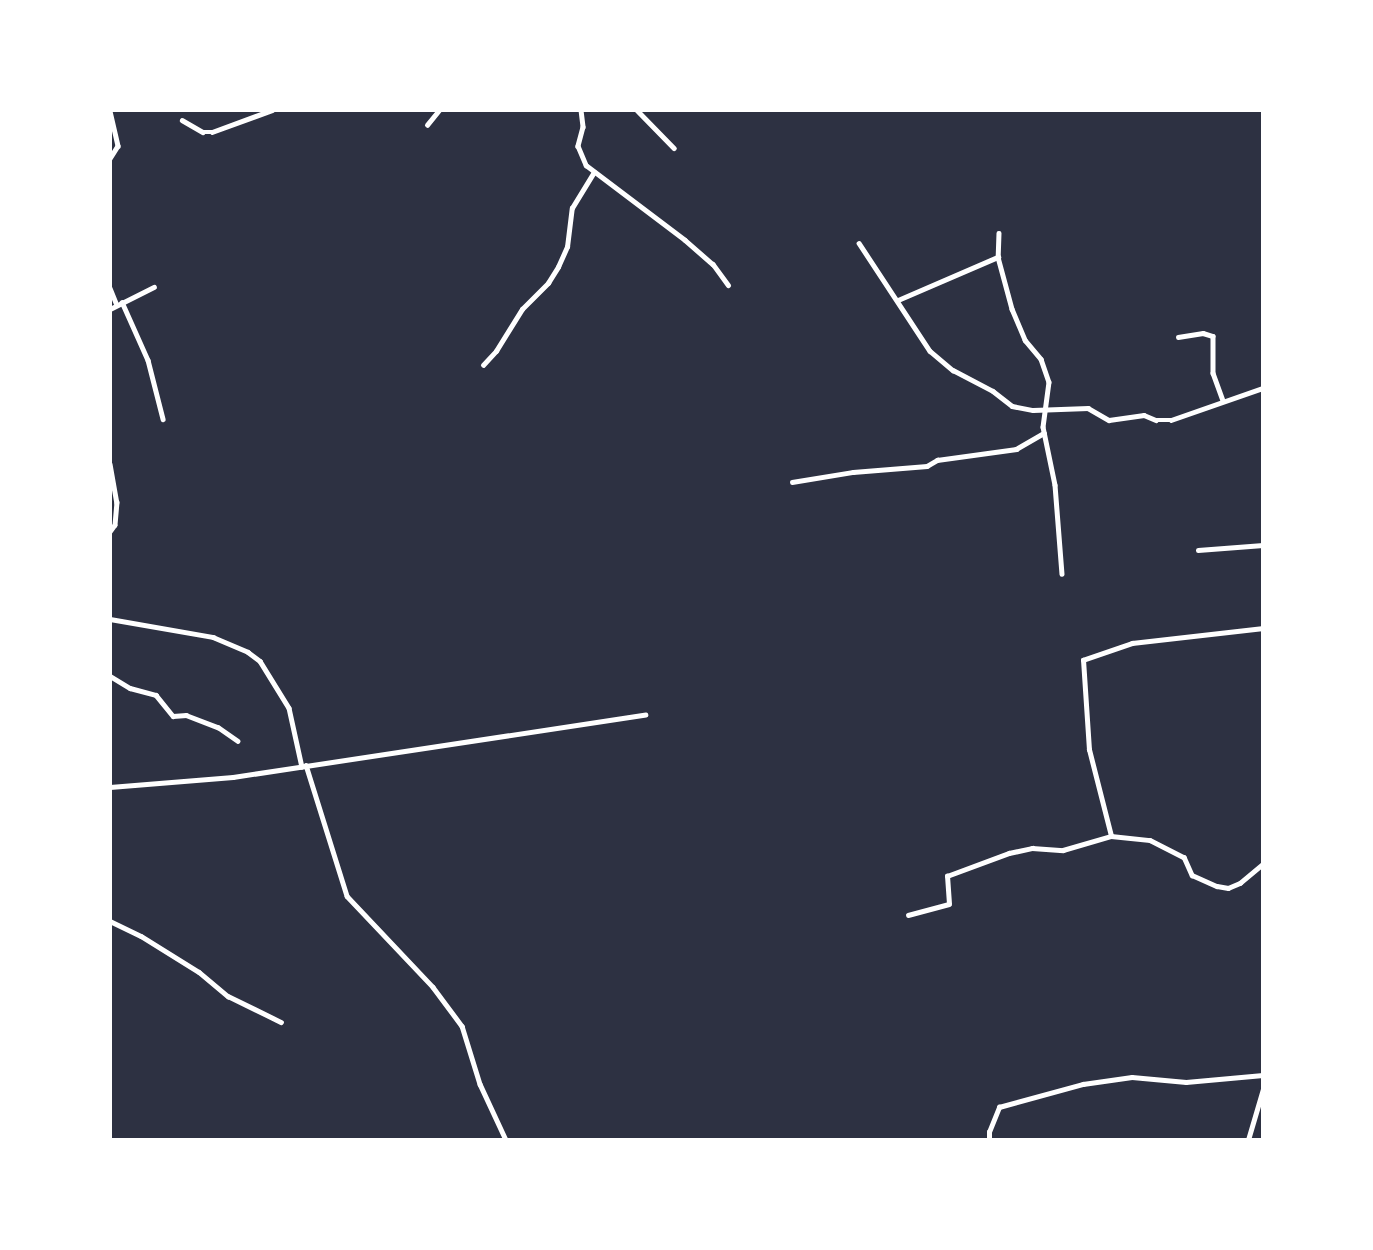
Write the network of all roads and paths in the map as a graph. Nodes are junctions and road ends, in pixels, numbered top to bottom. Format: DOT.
graph roads {
  1 [pos="272,110"];
  2 [pos="439,110"];
  3 [pos="581,110"];
  4 [pos="637,110"];
  5 [pos="110,111"];
  6 [pos="182,120"];
  7 [pos="427,125"];
  8 [pos="674,148"];
  9 [pos="110,159"];
  10 [pos="594,172"];
  11 [pos="999,233"];
  12 [pos="859,243"];
  13 [pos="998,257"];
  14 [pos="728,285"];
  15 [pos="153,287"];
  16 [pos="110,288"];
  17 [pos="898,300"];
  18 [pos="119,303"];
  19 [pos="110,309"];
  20 [pos="1178,337"];
  21 [pos="483,365"];
  22 [pos="1263,388"];
  23 [pos="1223,400"];
  24 [pos="1045,410"];
  25 [pos="163,419"];
  26 [pos="1044,433"];
  27 [pos="110,464"];
  28 [pos="792,482"];
  29 [pos="110,532"];
  30 [pos="1263,545"];
  31 [pos="1198,550"];
  32 [pos="1062,574"];
  33 [pos="110,619"];
  34 [pos="1263,628"];
  35 [pos="110,676"];
  36 [pos="645,715"];
  37 [pos="238,741"];
  38 [pos="304,766"];
  39 [pos="110,787"];
  40 [pos="1111,836"];
  41 [pos="1263,864"];
  42 [pos="908,915"];
  43 [pos="110,921"];
  44 [pos="281,1021"];
  45 [pos="1263,1075"];
  46 [pos="1263,1089"];
  47 [pos="506,1140"];
  48 [pos="989,1140"];
  49 [pos="1248,1140"];
  1 -- 6 [label="street"];
  2 -- 7 [label="street"];
  3 -- 10 [label="street"];
  4 -- 8 [label="street"];
  5 -- 9 [label="street"];
  10 -- 14 [label="street"];
  10 -- 21 [label="street"];
  11 -- 13 [label="street"];
  12 -- 17 [label="street"];
  13 -- 17 [label="street"];
  13 -- 24 [label="street"];
  15 -- 18 [label="street"];
  16 -- 18 [label="street"];
  17 -- 24 [label="street"];
  18 -- 19 [label="street"];
  18 -- 25 [label="street"];
  20 -- 23 [label="street"];
  22 -- 23 [label="street"];
  23 -- 24 [label="street"];
  24 -- 26 [label="street"];
  26 -- 28 [label="street"];
  26 -- 32 [label="street"];
  27 -- 29 [label="street"];
  30 -- 31 [label="street"];
  33 -- 38 [label="street"];
  34 -- 40 [label="street"];
  35 -- 37 [label="street"];
  36 -- 38 [label="street"];
  38 -- 39 [label="street"];
  38 -- 47 [label="street"];
  40 -- 41 [label="street"];
  40 -- 42 [label="street"];
  43 -- 44 [label="street"];
  45 -- 48 [label="street"];
  46 -- 49 [label="street"];
}
